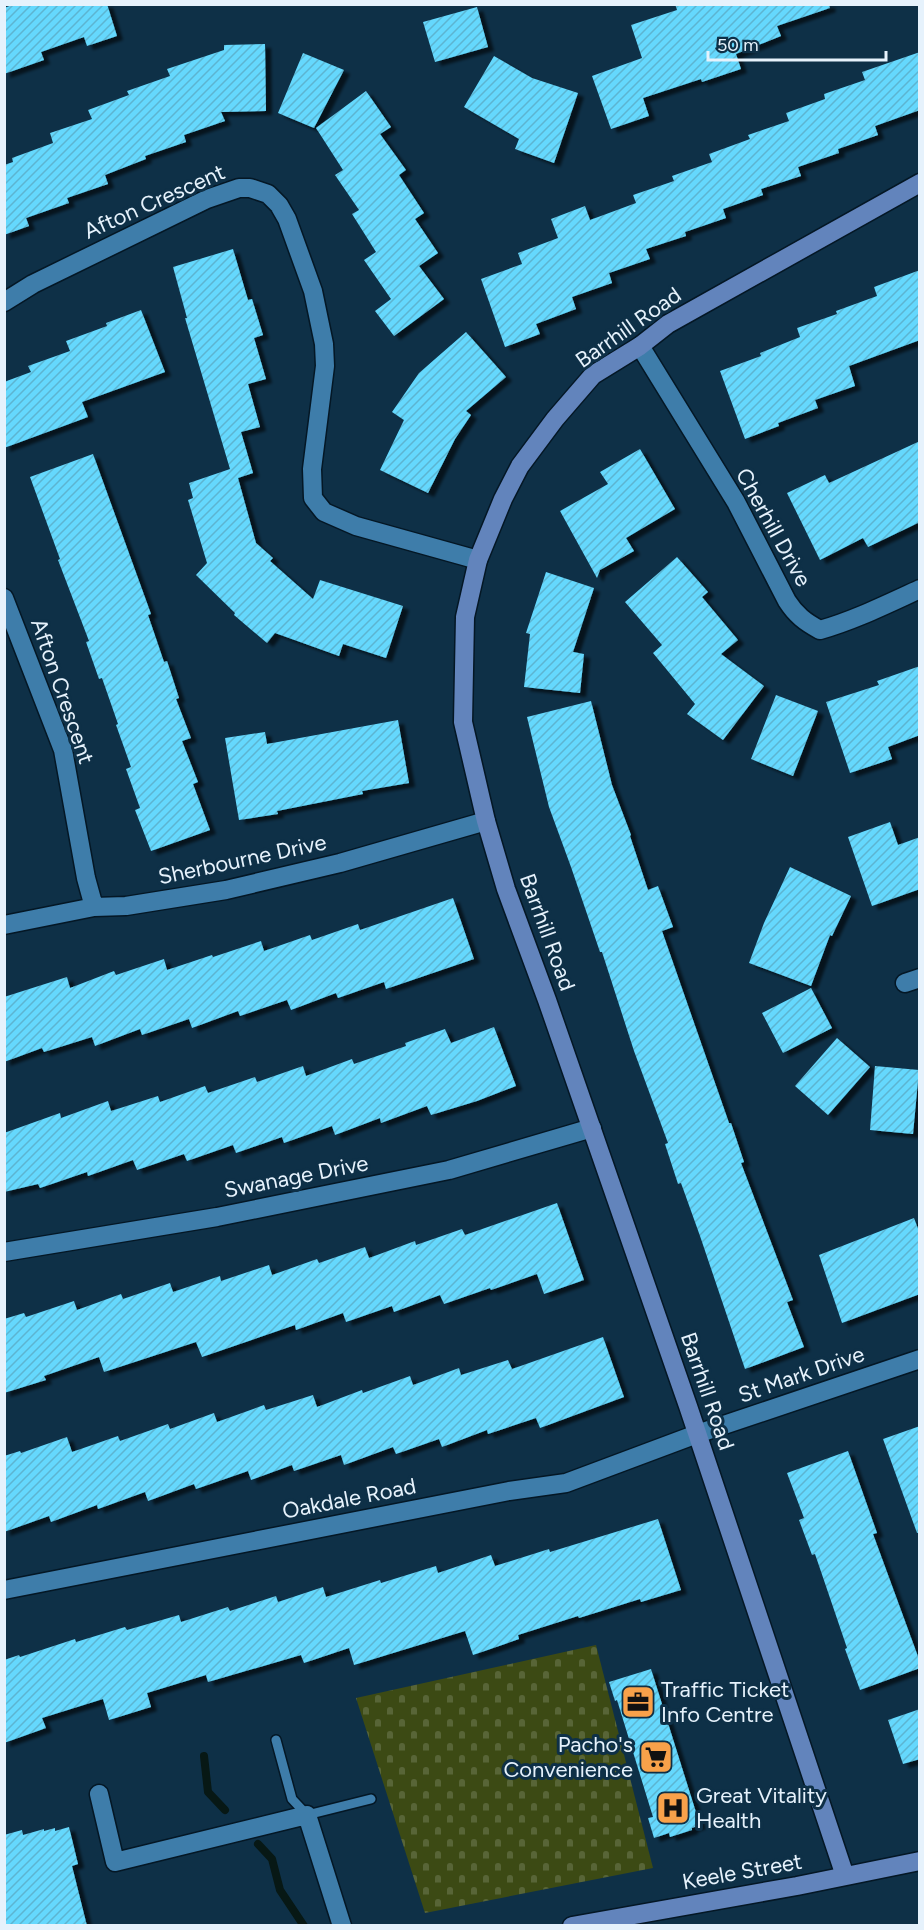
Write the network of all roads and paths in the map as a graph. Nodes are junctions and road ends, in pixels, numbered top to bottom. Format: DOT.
graph roads {
  1 [pos="920,183"];
  2 [pos="4,302"];
  3 [pos="640,346"];
  4 [pos="478,560"];
  5 [pos="920,589"];
  6 [pos="4,598"];
  7 [pos="486,821"];
  8 [pos="94,907"];
  9 [pos="4,925"];
  10 [pos="592,1128"];
  11 [pos="4,1252"];
  12 [pos="920,1359"];
  13 [pos="697,1434"];
  14 [pos="4,1590"];
  15 [pos="276,1740"];
  16 [pos="99,1794"];
  17 [pos="371,1799"];
  18 [pos="307,1815"];
  19 [pos="920,1861"];
  20 [pos="845,1876"];
  21 [pos="342,1926"];
  22 [pos="572,1926"];
  1 -- 3 [label="street, Barrhill Road"];
  2 -- 4 [label="street, Afton Crescent"];
  3 -- 4 [label="street, Barrhill Road"];
  3 -- 5 [label="street, Cherhill Drive"];
  4 -- 7 [label="street, Barrhill Road"];
  6 -- 8 [label="street, Afton Crescent"];
  7 -- 8 [label="street, Sherbourne Drive"];
  7 -- 10 [label="street, Barrhill Road"];
  8 -- 9 [label="street, Sherbourne Drive"];
  10 -- 11 [label="street, Swanage Drive"];
  10 -- 13 [label="street, Barrhill Road"];
  12 -- 13 [label="street, St Mark Drive"];
  13 -- 14 [label="street, Oakdale Road"];
  13 -- 20 [label="street, Barrhill Road"];
  15 -- 18 [label="lane"];
  16 -- 18 [label="street"];
  17 -- 18 [label="lane"];
  18 -- 21 [label="street"];
  19 -- 20 [label="street, Keele Street"];
  20 -- 22 [label="street, Keele Street"];
}
